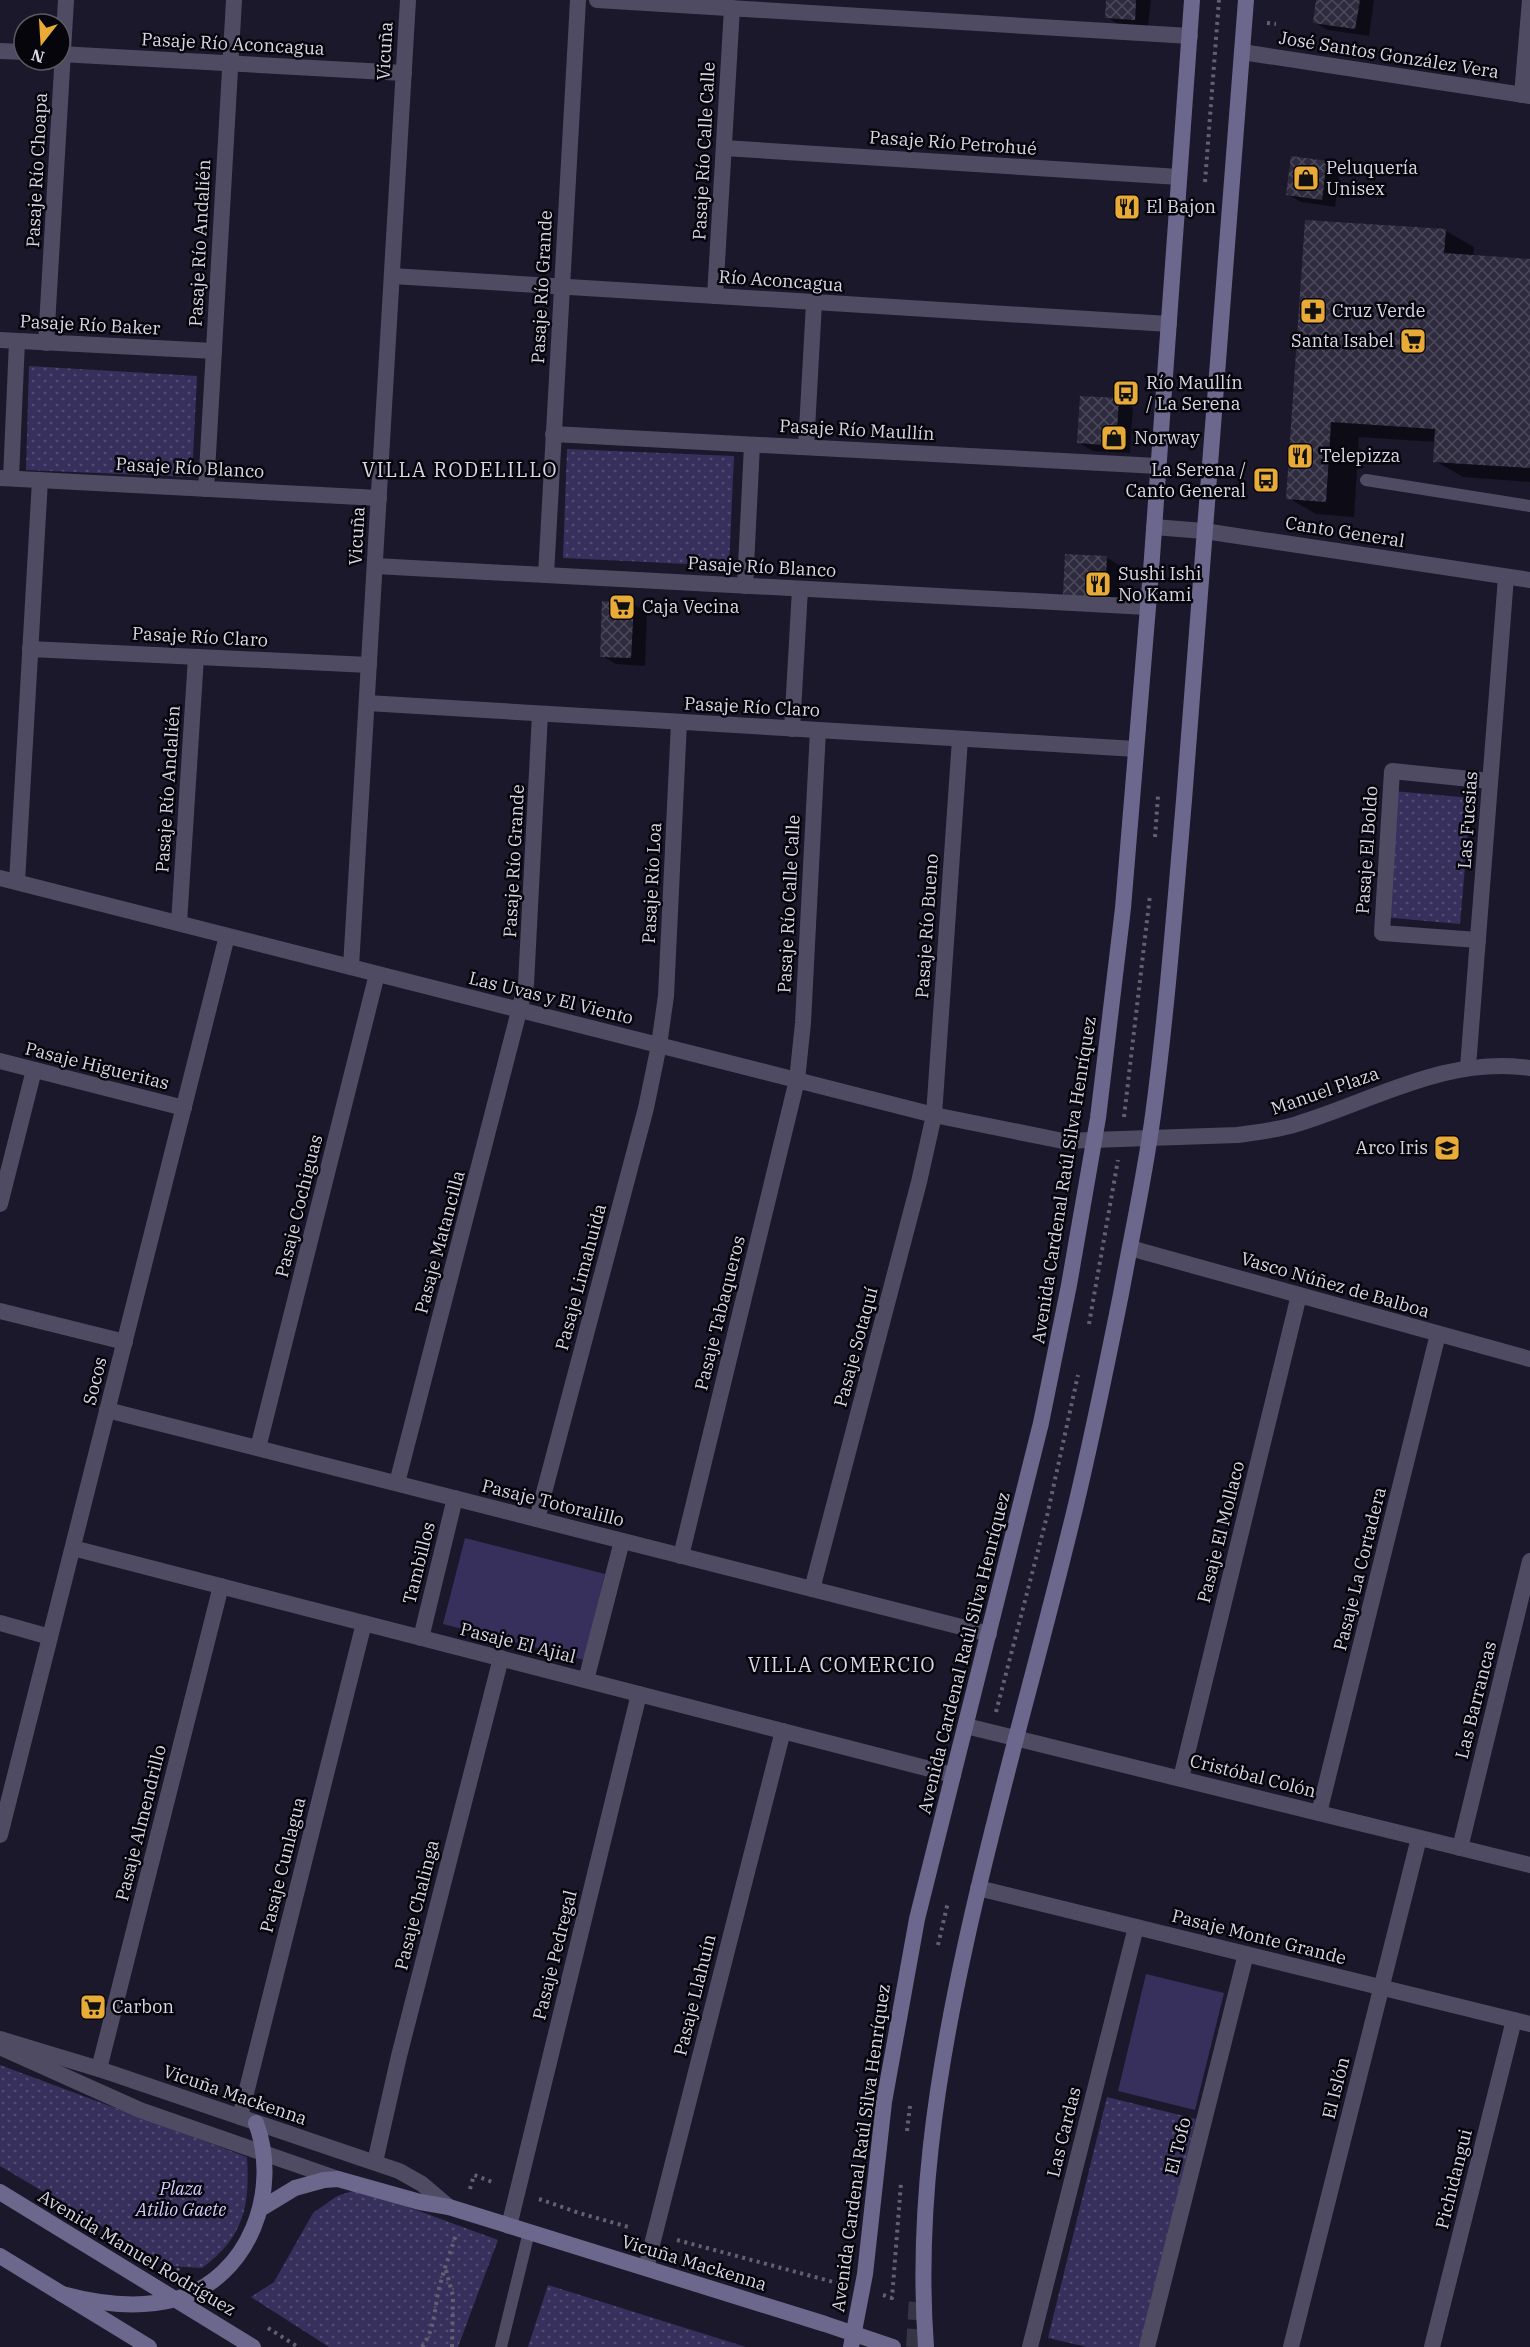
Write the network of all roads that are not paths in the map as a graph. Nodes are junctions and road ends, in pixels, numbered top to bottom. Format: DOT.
graph roads {
  1 [pos="234,0"];
  2 [pos="408,0"];
  3 [pos="578,0"];
  4 [pos="597,0"];
  5 [pos="1192,0"];
  6 [pos="1245,0"];
  7 [pos="1530,0"];
  8 [pos="818,7"];
  9 [pos="732,8"];
  10 [pos="1190,36"];
  11 [pos="1242,52"];
  12 [pos="72,55"];
  13 [pos="230,64"];
  14 [pos="61,72"];
  15 [pos="404,73"];
  16 [pos="1526,95"];
  17 [pos="724,148"];
  18 [pos="1179,177"];
  19 [pos="392,276"];
  20 [pos="562,287"];
  21 [pos="715,296"];
  22 [pos="814,303"];
  23 [pos="1168,324"];
  24 [pos="0,340"];
  25 [pos="17,341"];
  26 [pos="46,343"];
  27 [pos="214,351"];
  28 [pos="553,434"];
  29 [pos="752,444"];
  30 [pos="806,447"];
  31 [pos="1158,466"];
  32 [pos="5,478"];
  33 [pos="40,480"];
  34 [pos="1366,480"];
  35 [pos="206,489"];
  36 [pos="379,498"];
  37 [pos="1530,506"];
  38 [pos="1154,527"];
  39 [pos="1203,531"];
  40 [pos="375,566"];
  41 [pos="546,575"];
  42 [pos="1506,577"];
  43 [pos="1530,580"];
  44 [pos="745,586"];
  45 [pos="800,589"];
  46 [pos="1147,607"];
  47 [pos="30,649"];
  48 [pos="196,657"];
  49 [pos="369,665"];
  50 [pos="367,703"];
  51 [pos="540,714"];
  52 [pos="679,722"];
  53 [pos="792,729"];
  54 [pos="818,730"];
  55 [pos="960,739"];
  56 [pos="1136,749"];
  57 [pos="1490,781"];
  58 [pos="0,878"];
  59 [pos="17,882"];
  60 [pos="179,923"];
  61 [pos="227,936"];
  62 [pos="1478,940"];
  63 [pos="351,967"];
  64 [pos="377,974"];
  65 [pos="519,1010"];
  66 [pos="659,1045"];
  67 [pos="0,1061"];
  68 [pos="1468,1067"];
  69 [pos="1530,1068"];
  70 [pos="34,1070"];
  71 [pos="797,1080"];
  72 [pos="184,1108"];
  73 [pos="934,1115"];
  74 [pos="1149,1137"];
  75 [pos="1095,1138"];
  76 [pos="0,1204"];
  77 [pos="1130,1248"];
  78 [pos="1299,1295"];
  79 [pos="0,1311"];
  80 [pos="1438,1334"];
  81 [pos="125,1342"];
  82 [pos="1530,1359"];
  83 [pos="107,1410"];
  84 [pos="258,1448"];
  85 [pos="397,1483"];
  86 [pos="455,1498"];
  87 [pos="537,1519"];
  88 [pos="622,1541"];
  89 [pos="73,1548"];
  90 [pos="681,1556"];
  91 [pos="1530,1561"];
  92 [pos="221,1586"];
  93 [pos="812,1589"];
  94 [pos="0,1623"];
  95 [pos="364,1623"];
  96 [pos="989,1634"];
  97 [pos="50,1637"];
  98 [pos="421,1638"];
  99 [pos="501,1658"];
  100 [pos="586,1680"];
  101 [pos="639,1694"];
  102 [pos="966,1726"];
  103 [pos="783,1731"];
  104 [pos="1015,1737"];
  105 [pos="954,1775"];
  106 [pos="1181,1778"];
  107 [pos="1319,1813"];
  108 [pos="0,1835"];
  109 [pos="1419,1838"];
  110 [pos="1460,1848"];
  111 [pos="1530,1865"];
  112 [pos="978,1888"];
  113 [pos="1136,1927"];
  114 [pos="1246,1954"];
  115 [pos="1381,1987"];
  116 [pos="1522,2022"];
  117 [pos="0,2038"];
  118 [pos="0,2047"];
  119 [pos="99,2069"];
  120 [pos="248,2120"];
  121 [pos="265,2154"];
  122 [pos="375,2162"];
  123 [pos="338,2179"];
  124 [pos="0,2192"];
  125 [pos="449,2207"];
  126 [pos="262,2208"];
  127 [pos="509,2226"];
  128 [pos="529,2232"];
  129 [pos="0,2256"];
  130 [pos="646,2268"];
  131 [pos="63,2294"];
  132 [pos="176,2299"];
  133 [pos="853,2340"];
  134 [pos="131,2342"];
  135 [pos="149,2347"];
  136 [pos="253,2347"];
  137 [pos="501,2347"];
  138 [pos="894,2347"];
  139 [pos="926,2347"];
  140 [pos="1030,2347"];
  141 [pos="1147,2347"];
  142 [pos="1291,2347"];
  143 [pos="1432,2347"];
  1 -- 13 [label="street, Pasaje Río Andalién"];
  2 -- 15 [label="street, Vicuña"];
  3 -- 20 [label="street, Pasaje Río Grande"];
  4 -- 9 [label="street"];
  5 -- 10 [label="main road, Avenida Cardenal Raúl Silva Henríquez"];
  6 -- 11 [label="main road"];
  7 -- 16 [label="street"];
  8 -- 9 [label="street"];
  8 -- 10 [label="street"];
  9 -- 17 [label="street, Pasaje Río Calle Calle"];
  10 -- 18 [label="main road, Avenida Cardenal Raúl Silva Henríquez"];
  11 -- 16 [label="street, José Santos González Vera"];
  11 -- 39 [label="main road"];
  12 -- 13 [label="street, Pasaje Río Aconcagua"];
  13 -- 15 [label="street, Pasaje Río Aconcagua"];
  13 -- 27 [label="street, Pasaje Río Andalién"];
  14 -- 26 [label="street, Pasaje Río Choapa"];
  15 -- 19 [label="street, Vicuña"];
  17 -- 18 [label="street, Pasaje Río Petrohué"];
  17 -- 21 [label="street, Pasaje Río Calle Calle"];
  18 -- 23 [label="main road, Avenida Cardenal Raúl Silva Henríquez"];
  19 -- 20 [label="street, Río Aconcagua"];
  19 -- 36 [label="street, Vicuña"];
  20 -- 21 [label="street, Río Aconcagua"];
  20 -- 28 [label="street, Pasaje Río Grande"];
  21 -- 22 [label="street, Río Aconcagua"];
  22 -- 23 [label="street, Río Aconcagua"];
  22 -- 30 [label="street"];
  23 -- 31 [label="main road, Avenida Cardenal Raúl Silva Henríquez"];
  24 -- 25 [label="street, Pasaje Río Baker"];
  25 -- 26 [label="street, Pasaje Río Baker"];
  25 -- 32 [label="street"];
  26 -- 27 [label="street, Pasaje Río Baker"];
  27 -- 35 [label="street, Pasaje Río Andalién"];
  28 -- 29 [label="street, Pasaje Río Maullín"];
  28 -- 41 [label="street, Pasaje Río Grande"];
  29 -- 30 [label="street, Pasaje Río Maullín"];
  29 -- 44 [label="street"];
  30 -- 31 [label="street, Pasaje Río Maullín"];
  31 -- 38 [label="main road, Avenida Cardenal Raúl Silva Henríquez"];
  32 -- 33 [label="street, Pasaje Río Blanco"];
  33 -- 35 [label="street, Pasaje Río Blanco"];
  33 -- 47 [label="street"];
  34 -- 37 [label="lane"];
  35 -- 36 [label="street, Pasaje Río Blanco"];
  36 -- 40 [label="street, Vicuña"];
  38 -- 39 [label="street, Canto General"];
  38 -- 46 [label="main road, Avenida Cardenal Raúl Silva Henríquez"];
  39 -- 42 [label="street, Canto General"];
  39 -- 74 [label="main road"];
  40 -- 41 [label="street, Pasaje Río Blanco"];
  40 -- 49 [label="street, Vicuña"];
  41 -- 44 [label="street, Pasaje Río Blanco"];
  42 -- 43 [label="street, Canto General"];
  42 -- 57 [label="street, Las Fucsias"];
  44 -- 45 [label="street, Pasaje Río Blanco"];
  45 -- 46 [label="street, Pasaje Río Blanco"];
  45 -- 53 [label="street"];
  46 -- 56 [label="main road, Avenida Cardenal Raúl Silva Henríquez"];
  47 -- 48 [label="street, Pasaje Río Claro"];
  47 -- 59 [label="street"];
  48 -- 49 [label="street, Pasaje Río Claro"];
  48 -- 60 [label="street, Pasaje Río Andalién"];
  49 -- 50 [label="street, Vicuña"];
  50 -- 51 [label="street, Pasaje Río Claro"];
  50 -- 63 [label="street, Vicuña"];
  51 -- 52 [label="street, Pasaje Río Claro"];
  51 -- 65 [label="street, Pasaje Río Grande"];
  52 -- 53 [label="street, Pasaje Río Claro"];
  52 -- 66 [label="street, Pasaje Río Loa"];
  53 -- 54 [label="street, Pasaje Río Claro"];
  54 -- 55 [label="street, Pasaje Río Claro"];
  54 -- 71 [label="street, Pasaje Río Calle Calle"];
  55 -- 56 [label="street, Pasaje Río Claro"];
  55 -- 73 [label="street, Pasaje Río Bueno"];
  56 -- 75 [label="main road, Avenida Cardenal Raúl Silva Henríquez"];
  57 -- 62 [label="street, Las Fucsias"];
  57 -- 62 [label="street, Pasaje El Boldo"];
  58 -- 59 [label="street, Las Uvas y El Viento"];
  59 -- 60 [label="street, Las Uvas y El Viento"];
  60 -- 61 [label="street, Las Uvas y El Viento"];
  61 -- 63 [label="street, Las Uvas y El Viento"];
  61 -- 72 [label="street, Socos"];
  62 -- 68 [label="street, Las Fucsias"];
  63 -- 64 [label="street, Las Uvas y El Viento"];
  64 -- 65 [label="street, Las Uvas y El Viento"];
  64 -- 84 [label="street, Pasaje Cochiguas"];
  65 -- 66 [label="street, Las Uvas y El Viento"];
  65 -- 85 [label="street, Pasaje Matancilla"];
  66 -- 71 [label="street, Las Uvas y El Viento"];
  66 -- 87 [label="street, Pasaje Limahuida"];
  67 -- 70 [label="street, Pasaje Higueritas"];
  68 -- 69 [label="street, Manuel Plaza"];
  68 -- 74 [label="street, Manuel Plaza"];
  70 -- 72 [label="street, Pasaje Higueritas"];
  70 -- 76 [label="street"];
  71 -- 73 [label="street, Las Uvas y El Viento"];
  71 -- 90 [label="street, Pasaje Tabaqueros"];
  72 -- 81 [label="street, Socos"];
  73 -- 75 [label="street, Las Uvas y El Viento"];
  73 -- 93 [label="street, Pasaje Sotaquí"];
  74 -- 75 [label="street, Manuel Plaza"];
  74 -- 77 [label="main road"];
  75 -- 96 [label="main road, Avenida Cardenal Raúl Silva Henríquez"];
  77 -- 78 [label="street, Vasco Núñez de Balboa"];
  77 -- 104 [label="main road"];
  78 -- 80 [label="street, Vasco Núñez de Balboa"];
  78 -- 106 [label="street, Pasaje El Mollaco"];
  79 -- 81 [label="street"];
  80 -- 82 [label="street, Vasco Núñez de Balboa"];
  80 -- 107 [label="street, Pasaje La Cortadera"];
  81 -- 83 [label="street, Socos"];
  83 -- 84 [label="street, Pasaje Totoralillo"];
  83 -- 89 [label="street, Socos"];
  84 -- 85 [label="street, Pasaje Totoralillo"];
  85 -- 86 [label="street, Pasaje Totoralillo"];
  86 -- 87 [label="street, Pasaje Totoralillo"];
  86 -- 98 [label="street, Tambillos"];
  87 -- 88 [label="street, Pasaje Totoralillo"];
  88 -- 90 [label="street, Pasaje Totoralillo"];
  88 -- 100 [label="street"];
  89 -- 92 [label="street, Pasaje El Ajial"];
  89 -- 97 [label="street, Socos"];
  90 -- 93 [label="street, Pasaje Totoralillo"];
  91 -- 110 [label="street, Las Barrancas"];
  92 -- 95 [label="street, Pasaje El Ajial"];
  92 -- 119 [label="street, Pasaje Almendrillo"];
  93 -- 96 [label="street, Pasaje Totoralillo"];
  94 -- 97 [label="street"];
  95 -- 98 [label="street, Pasaje El Ajial"];
  95 -- 120 [label="street, Pasaje Cunlagua"];
  96 -- 102 [label="main road, Avenida Cardenal Raúl Silva Henríquez"];
  97 -- 108 [label="street, Socos"];
  98 -- 99 [label="street, Pasaje El Ajial"];
  99 -- 100 [label="street, Pasaje El Ajial"];
  99 -- 122 [label="street, Pasaje Chalinga"];
  100 -- 101 [label="street, Pasaje El Ajial"];
  101 -- 103 [label="street, Pasaje El Ajial"];
  101 -- 127 [label="street, Pasaje Pedregal"];
  102 -- 104 [label="street, Cristóbal Colón"];
  102 -- 105 [label="main road, Avenida Cardenal Raúl Silva Henríquez"];
  103 -- 105 [label="street, Pasaje El Ajial"];
  103 -- 130 [label="street, Pasaje Llahuín"];
  104 -- 106 [label="street, Cristóbal Colón"];
  104 -- 112 [label="main road"];
  105 -- 133 [label="main road, Avenida Cardenal Raúl Silva Henríquez"];
  106 -- 107 [label="street, Cristóbal Colón"];
  107 -- 109 [label="street, Cristóbal Colón"];
  109 -- 110 [label="street, Cristóbal Colón"];
  109 -- 115 [label="street, El Islón"];
  110 -- 111 [label="street, Cristóbal Colón"];
  112 -- 113 [label="street, Pasaje Monte Grande"];
  112 -- 139 [label="main road"];
  113 -- 114 [label="street, Pasaje Monte Grande"];
  113 -- 140 [label="street, Las Cardas"];
  114 -- 115 [label="street, Pasaje Monte Grande"];
  114 -- 141 [label="street, El Tofo"];
  115 -- 116 [label="street, Pasaje Monte Grande"];
  115 -- 142 [label="street, El Islón"];
  116 -- 143 [label="street, Pichidangui"];
  117 -- 119 [label="street, Vicuña Mackenna"];
  118 -- 121 [label="street, Vicuña Mackenna"];
  119 -- 120 [label="street, Vicuña Mackenna"];
  120 -- 121 [label="main road"];
  120 -- 122 [label="street, Vicuña Mackenna"];
  121 -- 123 [label="street, Vicuña Mackenna"];
  121 -- 126 [label="main road"];
  122 -- 125 [label="street, Vicuña Mackenna"];
  123 -- 125 [label="main road, Vicuña Mackenna"];
  123 -- 126 [label="main road"];
  124 -- 132 [label="main road, Avenida Manuel Rodríguez"];
  125 -- 127 [label="main road, Vicuña Mackenna"];
  126 -- 132 [label="main road"];
  127 -- 128 [label="main road, Vicuña Mackenna"];
  128 -- 130 [label="main road, Vicuña Mackenna"];
  128 -- 137 [label="lane"];
  129 -- 131 [label="main road"];
  130 -- 133 [label="main road, Vicuña Mackenna"];
  131 -- 132 [label="main road"];
  131 -- 134 [label="main road"];
  132 -- 136 [label="main road, Avenida Manuel Rodríguez"];
  133 -- 138 [label="main road, Vicuña Mackenna"];
  134 -- 135 [label="main road"];
}
